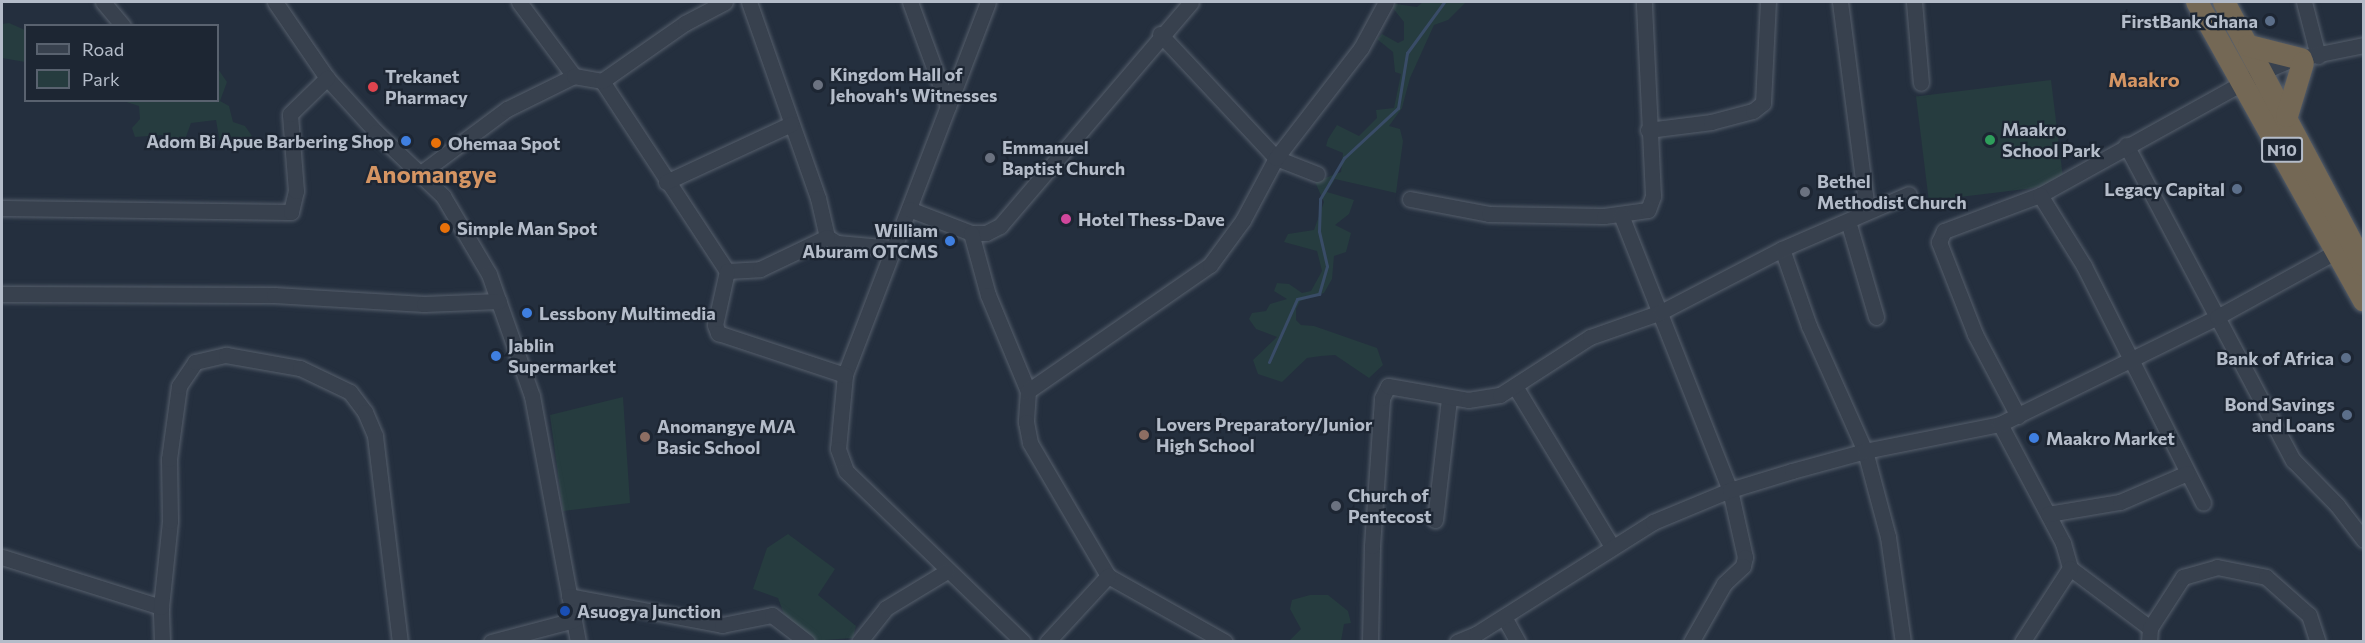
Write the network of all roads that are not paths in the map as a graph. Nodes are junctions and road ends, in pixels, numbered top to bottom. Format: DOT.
graph roads {
  1 [pos="103,2"];
  2 [pos="275,2"];
  3 [pos="725,2"];
  4 [pos="749,2"];
  5 [pos="910,2"];
  6 [pos="988,2"];
  7 [pos="1191,2"];
  8 [pos="1386,2"];
  9 [pos="1644,2"];
  10 [pos="1768,2"];
  11 [pos="1840,2"];
  12 [pos="1914,2"];
  13 [pos="2197,2"];
  14 [pos="2224,2"];
  15 [pos="2304,2"];
  16 [pos="523,3"];
  17 [pos="121,24"];
  18 [pos="1160,34"];
  19 [pos="2364,45"];
  20 [pos="2249,46"];
  21 [pos="2307,59"];
  22 [pos="574,76"];
  23 [pos="327,78"];
  24 [pos="602,81"];
  25 [pos="2256,81"];
  26 [pos="1922,83"];
  27 [pos="948,106"];
  28 [pos="2287,116"];
  29 [pos="791,124"];
  30 [pos="1648,130"];
  31 [pos="2127,145"];
  32 [pos="1276,158"];
  33 [pos="421,173"];
  34 [pos="1317,174"];
  35 [pos="666,182"];
  36 [pos="1910,194"];
  37 [pos="2040,195"];
  38 [pos="1410,199"];
  39 [pos="2,208"];
  40 [pos="909,209"];
  41 [pos="1867,210"];
  42 [pos="1621,215"];
  43 [pos="1848,221"];
  44 [pos="971,232"];
  45 [pos="827,237"];
  46 [pos="894,248"];
  47 [pos="1782,249"];
  48 [pos="2337,251"];
  49 [pos="2364,265"];
  50 [pos="727,271"];
  51 [pos="2,294"];
  52 [pos="499,301"];
  53 [pos="2364,301"];
  54 [pos="1661,312"];
  55 [pos="1876,317"];
  56 [pos="2217,317"];
  57 [pos="2130,360"];
  58 [pos="845,375"];
  59 [pos="1516,388"];
  60 [pos="1028,391"];
  61 [pos="1449,399"];
  62 [pos="2018,416"];
  63 [pos="2000,424"];
  64 [pos="1865,451"];
  65 [pos="2187,473"];
  66 [pos="1730,490"];
  67 [pos="2203,503"];
  68 [pos="2048,514"];
  69 [pos="1435,520"];
  70 [pos="2364,540"];
  71 [pos="1611,545"];
  72 [pos="2,557"];
  73 [pos="2070,568"];
  74 [pos="947,571"];
  75 [pos="1108,576"];
  76 [pos="570,596"];
  77 [pos="161,607"];
  78 [pos="1504,616"];
  79 [pos="574,620"];
  80 [pos="2149,635"];
  81 [pos="2031,639"];
  82 [pos="1462,641"];
  83 [pos="162,642"];
  84 [pos="400,642"];
  85 [pos="491,642"];
  86 [pos="578,642"];
  87 [pos="807,642"];
  88 [pos="859,642"];
  89 [pos="1023,642"];
  90 [pos="1047,642"];
  91 [pos="1225,642"];
  92 [pos="1370,642"];
  93 [pos="1518,642"];
  94 [pos="1691,642"];
  95 [pos="1904,642"];
  96 [pos="2318,642"];
  1 -- 17 [label="street"];
  2 -- 23 [label="street"];
  3 -- 24 [label="street"];
  4 -- 29 [label="street"];
  5 -- 27 [label="street"];
  6 -- 27 [label="street"];
  7 -- 18 [label="street"];
  8 -- 32 [label="street"];
  9 -- 30 [label="street"];
  10 -- 30 [label="street"];
  11 -- 41 [label="street"];
  12 -- 26 [label="street"];
  13 -- 25 [label="highway, N10"];
  14 -- 20 [label="highway, N10"];
  15 -- 21 [label="street"];
  16 -- 22 [label="street"];
  18 -- 32 [label="street"];
  18 -- 44 [label="street"];
  19 -- 21 [label="street"];
  20 -- 21 [label="highway"];
  20 -- 25 [label="highway, N10"];
  21 -- 25 [label="street"];
  21 -- 28 [label="highway"];
  22 -- 24 [label="street"];
  22 -- 33 [label="street"];
  23 -- 33 [label="street"];
  23 -- 39 [label="street"];
  24 -- 35 [label="street"];
  25 -- 28 [label="highway, N10"];
  25 -- 31 [label="street"];
  25 -- 48 [label="highway, N10"];
  27 -- 40 [label="street"];
  28 -- 49 [label="highway, N10"];
  29 -- 35 [label="street"];
  29 -- 45 [label="street"];
  30 -- 42 [label="street"];
  31 -- 37 [label="street"];
  31 -- 56 [label="street"];
  32 -- 34 [label="street"];
  32 -- 60 [label="street"];
  33 -- 52 [label="street"];
  35 -- 50 [label="street"];
  36 -- 41 [label="street"];
  37 -- 57 [label="street"];
  37 -- 62 [label="street"];
  38 -- 42 [label="street"];
  40 -- 44 [label="street"];
  40 -- 46 [label="street"];
  41 -- 43 [label="street"];
  42 -- 54 [label="street"];
  43 -- 47 [label="street"];
  43 -- 55 [label="street"];
  44 -- 60 [label="street"];
  45 -- 46 [label="street"];
  45 -- 50 [label="street"];
  46 -- 58 [label="street"];
  47 -- 54 [label="street"];
  47 -- 64 [label="street"];
  48 -- 53 [label="highway, N10"];
  48 -- 56 [label="street"];
  50 -- 58 [label="street"];
  51 -- 52 [label="street"];
  52 -- 76 [label="street"];
  54 -- 59 [label="street"];
  54 -- 66 [label="street"];
  56 -- 57 [label="street"];
  56 -- 70 [label="street"];
  57 -- 62 [label="street"];
  57 -- 65 [label="street"];
  58 -- 74 [label="street"];
  59 -- 61 [label="street"];
  59 -- 71 [label="street"];
  60 -- 75 [label="street"];
  61 -- 69 [label="street"];
  61 -- 92 [label="street"];
  62 -- 63 [label="street"];
  63 -- 64 [label="street"];
  63 -- 68 [label="street"];
  64 -- 66 [label="street"];
  64 -- 95 [label="street"];
  65 -- 67 [label="street"];
  65 -- 68 [label="street"];
  66 -- 71 [label="street"];
  66 -- 94 [label="street"];
  68 -- 73 [label="street"];
  71 -- 78 [label="street"];
  72 -- 77 [label="street"];
  73 -- 80 [label="street"];
  73 -- 81 [label="street"];
  74 -- 88 [label="street"];
  74 -- 89 [label="street"];
  75 -- 90 [label="street"];
  75 -- 91 [label="street"];
  76 -- 79 [label="street"];
  76 -- 87 [label="street"];
  77 -- 83 [label="street"];
  77 -- 84 [label="street"];
  78 -- 82 [label="street"];
  78 -- 93 [label="street"];
  79 -- 85 [label="street"];
  79 -- 86 [label="street"];
  80 -- 96 [label="street"];
}
